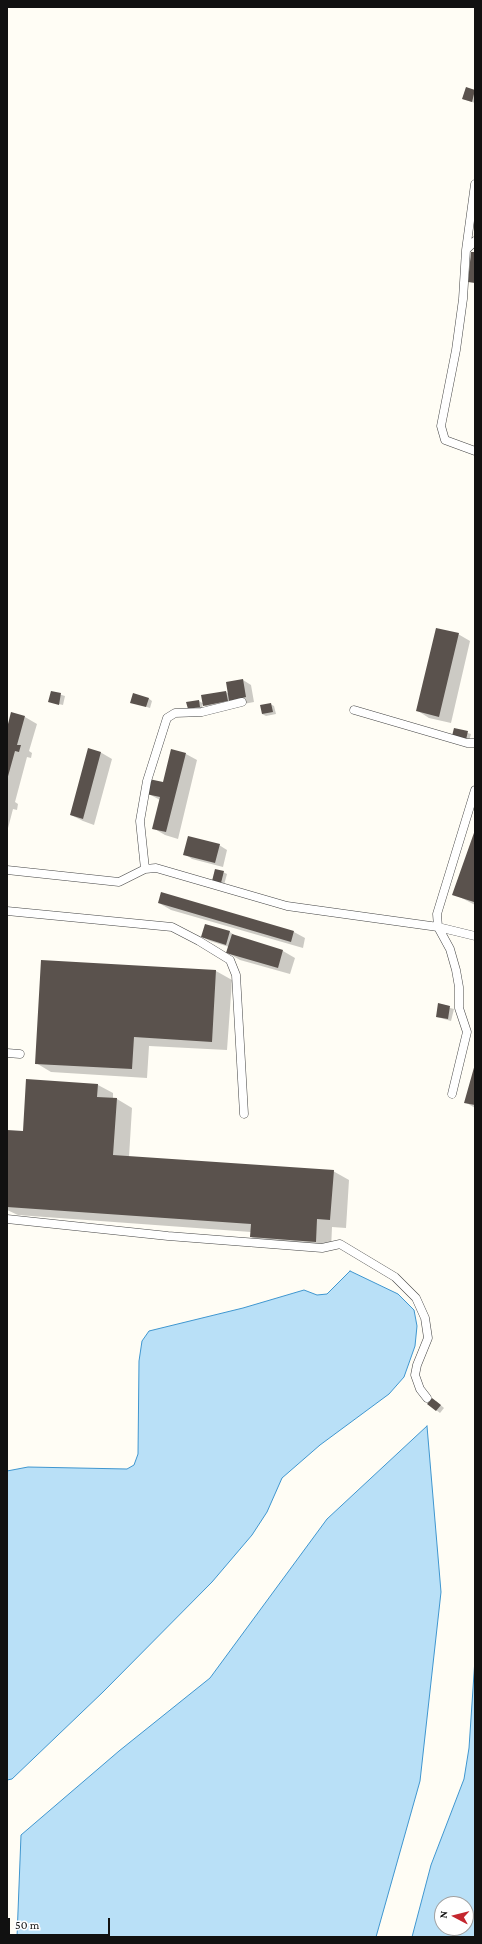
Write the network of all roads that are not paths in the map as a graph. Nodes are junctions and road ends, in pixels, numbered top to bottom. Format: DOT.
graph roads {
  1 [pos="475,184"];
  2 [pos="475,241"];
  3 [pos="466,250"];
  4 [pos="475,451"];
  5 [pos="242,702"];
  6 [pos="354,710"];
  7 [pos="475,743"];
  8 [pos="475,790"];
  9 [pos="144,869"];
  10 [pos="7,870"];
  11 [pos="7,911"];
  12 [pos="438,927"];
  13 [pos="475,936"];
  14 [pos="7,1053"];
  15 [pos="20,1054"];
  16 [pos="452,1094"];
  17 [pos="244,1114"];
  18 [pos="7,1219"];
  19 [pos="427,1398"];
  1 -- 3 [label="lane"];
  2 -- 3 [label="lane"];
  3 -- 4 [label="lane"];
  5 -- 9 [label="lane"];
  6 -- 7 [label="lane"];
  8 -- 12 [label="lane"];
  9 -- 10 [label="lane"];
  9 -- 12 [label="lane"];
  11 -- 17 [label="lane"];
  12 -- 13 [label="lane"];
  12 -- 16 [label="lane"];
  14 -- 15 [label="lane"];
  18 -- 19 [label="lane"];
}
